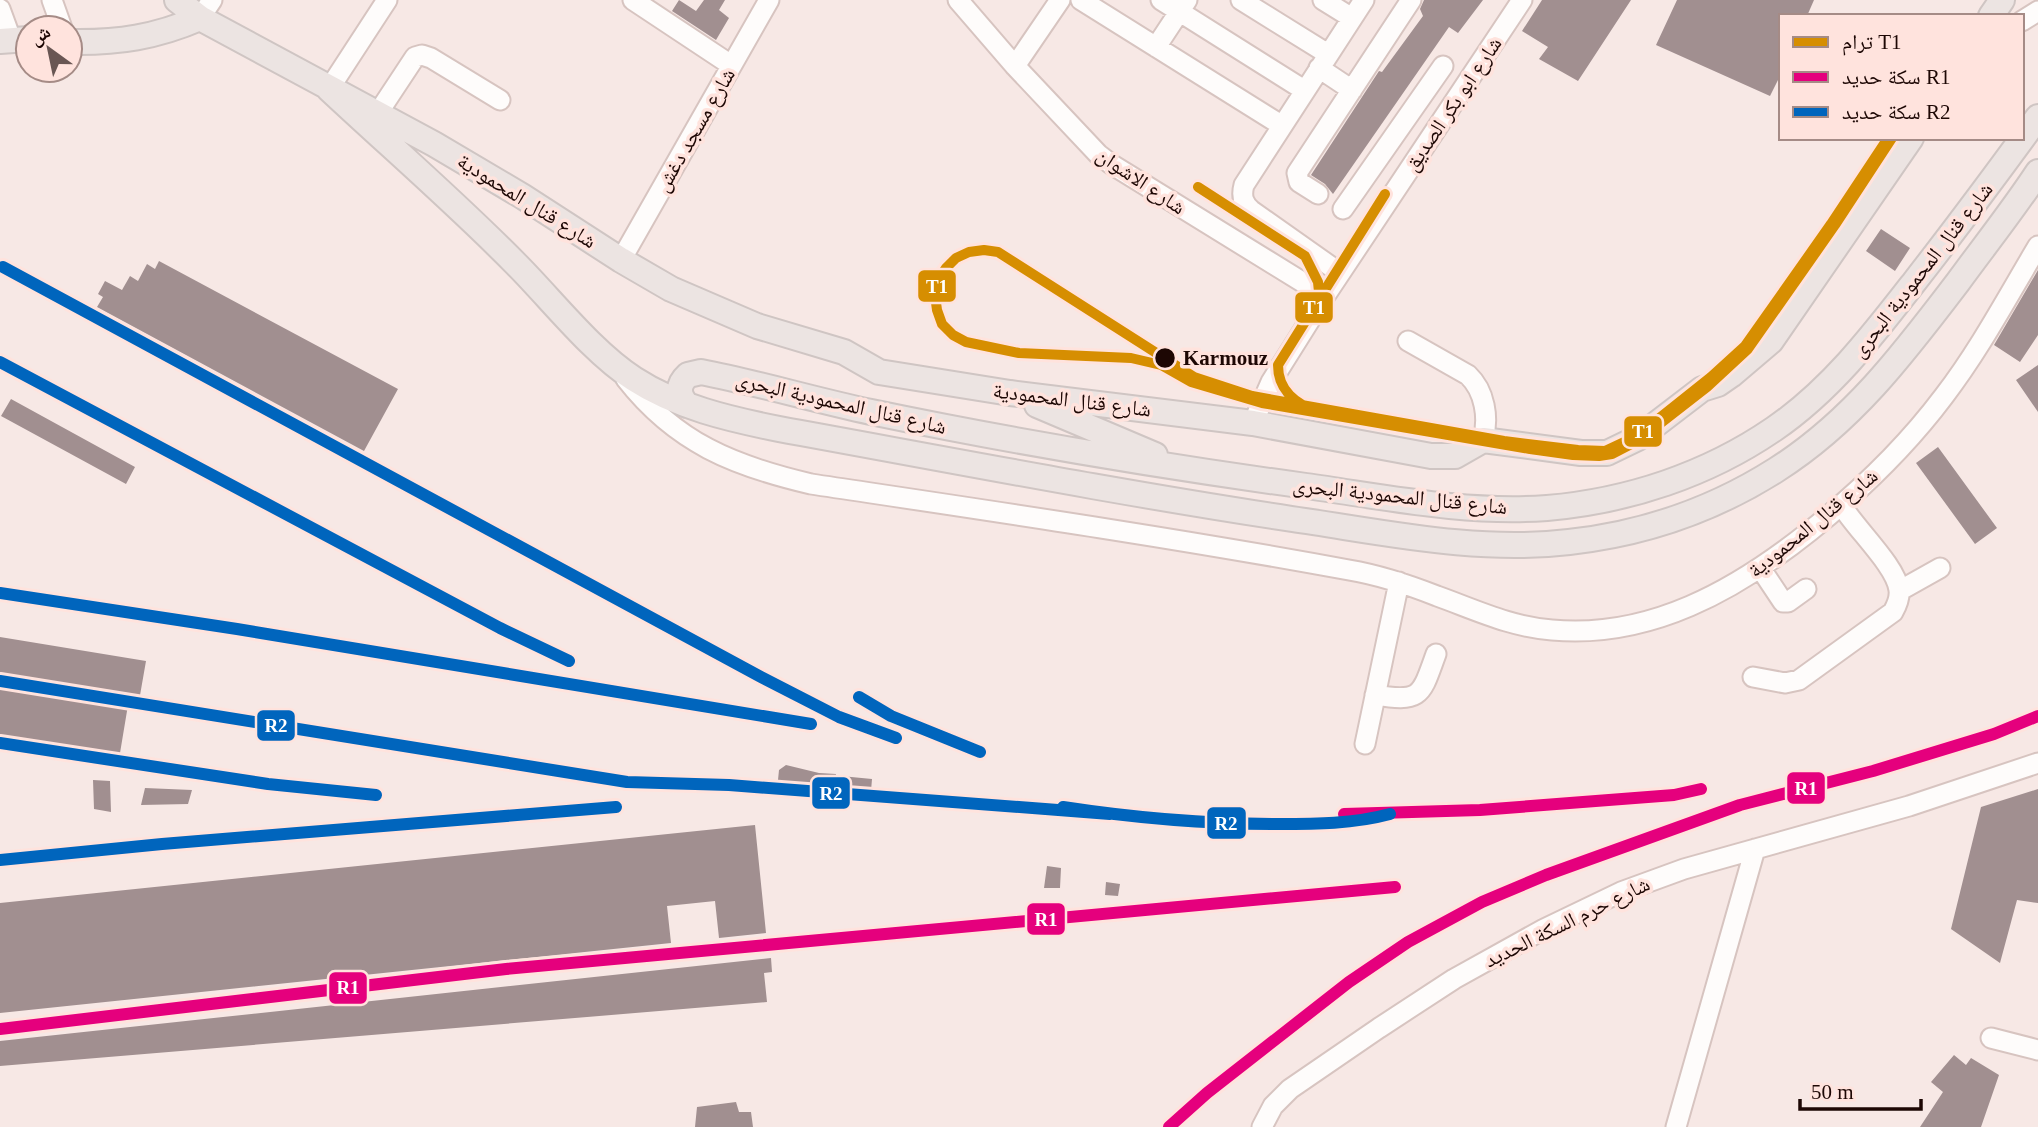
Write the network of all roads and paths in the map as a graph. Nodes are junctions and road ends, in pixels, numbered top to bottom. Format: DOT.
graph roads {
  1 [pos="177,0"];
  2 [pos="387,0"];
  3 [pos="633,0"];
  4 [pos="769,0"];
  5 [pos="958,0"];
  6 [pos="1060,0"];
  7 [pos="1081,0"];
  8 [pos="1161,0"];
  9 [pos="1241,0"];
  10 [pos="1323,0"];
  11 [pos="1364,0"];
  12 [pos="1411,0"];
  13 [pos="1522,0"];
  14 [pos="656,6"];
  15 [pos="1184,6"];
  16 [pos="0,9"];
  17 [pos="206,9"];
  18 [pos="1352,18"];
  19 [pos="13,40"];
  20 [pos="84,42"];
  21 [pos="1157,47"];
  22 [pos="1324,61"];
  23 [pos="731,65"];
  24 [pos="1016,66"];
  25 [pos="1443,66"];
  26 [pos="329,89"];
  27 [pos="1304,90"];
  28 [pos="1352,90"];
  29 [pos="500,100"];
  30 [pos="378,113"];
  31 [pos="2038,117"];
  32 [pos="1281,125"];
  33 [pos="2024,131"];
  34 [pos="1910,140"];
  35 [pos="2014,141"];
  36 [pos="2038,172"];
  37 [pos="1362,182"];
  38 [pos="1318,194"];
  39 [pos="1389,200"];
  40 [pos="1343,209"];
  41 [pos="1252,211"];
  42 [pos="1233,240"];
  43 [pos="2038,246"];
  44 [pos="621,260"];
  45 [pos="1340,273"];
  46 [pos="1325,296"];
  47 [pos="1408,341"];
  48 [pos="615,364"];
  49 [pos="1010,393"];
  50 [pos="687,405"];
  51 [pos="1254,423"];
  52 [pos="1483,440"];
  53 [pos="1191,470"];
  54 [pos="1842,506"];
  55 [pos="1940,568"];
  56 [pos="1760,569"];
  57 [pos="1399,582"];
  58 [pos="1806,589"];
  59 [pos="1899,591"];
  60 [pos="1436,654"];
  61 [pos="1753,677"];
  62 [pos="1375,695"];
  63 [pos="1365,744"];
  64 [pos="2038,764"];
  65 [pos="1755,849"];
  66 [pos="1991,1038"];
  67 [pos="2038,1050"];
  68 [pos="1262,1127"];
  69 [pos="1676,1127"];
  1 -- 17 [label="main road, شارع قنال المحمودية"];
  2 -- 26 [label="street"];
  3 -- 14 [label="street"];
  4 -- 23 [label="street, شارع مسجد دغش"];
  5 -- 24 [label="street, شارع الاشوان"];
  6 -- 24 [label="street"];
  7 -- 21 [label="street"];
  8 -- 15 [label="street"];
  9 -- 22 [label="street"];
  10 -- 18 [label="street"];
  11 -- 18 [label="street"];
  12 -- 28 [label="street"];
  13 -- 39 [label="street, شارع ابو بكر الصديق"];
  14 -- 23 [label="street"];
  15 -- 21 [label="street"];
  15 -- 27 [label="street"];
  16 -- 19 [label="street"];
  17 -- 20 [label="main road"];
  17 -- 26 [label="main road, شارع قنال المحمودية"];
  18 -- 22 [label="street"];
  21 -- 32 [label="street"];
  22 -- 27 [label="street"];
  22 -- 28 [label="street"];
  23 -- 44 [label="street, شارع مسجد دغش"];
  24 -- 42 [label="street, شارع الاشوان"];
  25 -- 37 [label="street"];
  26 -- 30 [label="main road, شارع قنال المحمودية"];
  26 -- 48 [label="main road, شارع قنال المحمودية البحرى"];
  27 -- 32 [label="street"];
  28 -- 38 [label="street"];
  29 -- 30 [label="street"];
  30 -- 44 [label="main road, شارع قنال المحمودية"];
  31 -- 33 [label="main road, شارع قنال المحمودية البحرى"];
  32 -- 41 [label="street"];
  34 -- 52 [label="main road"];
  35 -- 53 [label="main road, شارع قنال المحمودية البحرى"];
  36 -- 50 [label="main road, شارع قنال المحمودية البحرى"];
  37 -- 39 [label="street"];
  37 -- 40 [label="street"];
  39 -- 45 [label="street, شارع ابو بكر الصديق"];
  41 -- 42 [label="street"];
  41 -- 45 [label="street"];
  42 -- 46 [label="street, شارع الاشوان"];
  43 -- 54 [label="street, شارع قنال المحمودية"];
  44 -- 49 [label="main road, شارع قنال المحمودية"];
  45 -- 46 [label="street, شارع ابو بكر الصديق"];
  46 -- 51 [label="street, شارع ابو بكر الصديق"];
  47 -- 52 [label="street"];
  48 -- 50 [label="main road, شارع قنال المحمودية البحرى"];
  48 -- 57 [label="street, شارع قنال المحمودية"];
  49 -- 51 [label="main road, شارع قنال المحمودية"];
  49 -- 53 [label="main road"];
  50 -- 53 [label="main road, شارع قنال المحمودية البحرى"];
  51 -- 52 [label="main road, شارع قنال المحمودية"];
  54 -- 56 [label="street, شارع قنال المحمودية"];
  54 -- 59 [label="street"];
  55 -- 59 [label="street"];
  56 -- 57 [label="street, شارع قنال المحمودية"];
  56 -- 58 [label="street"];
  57 -- 62 [label="street"];
  59 -- 61 [label="street"];
  60 -- 62 [label="street"];
  62 -- 63 [label="street"];
  64 -- 65 [label="street, شارع حرم السكة الحديد"];
  65 -- 68 [label="street, شارع حرم السكة الحديد"];
  65 -- 69 [label="street"];
  66 -- 67 [label="street"];
}
